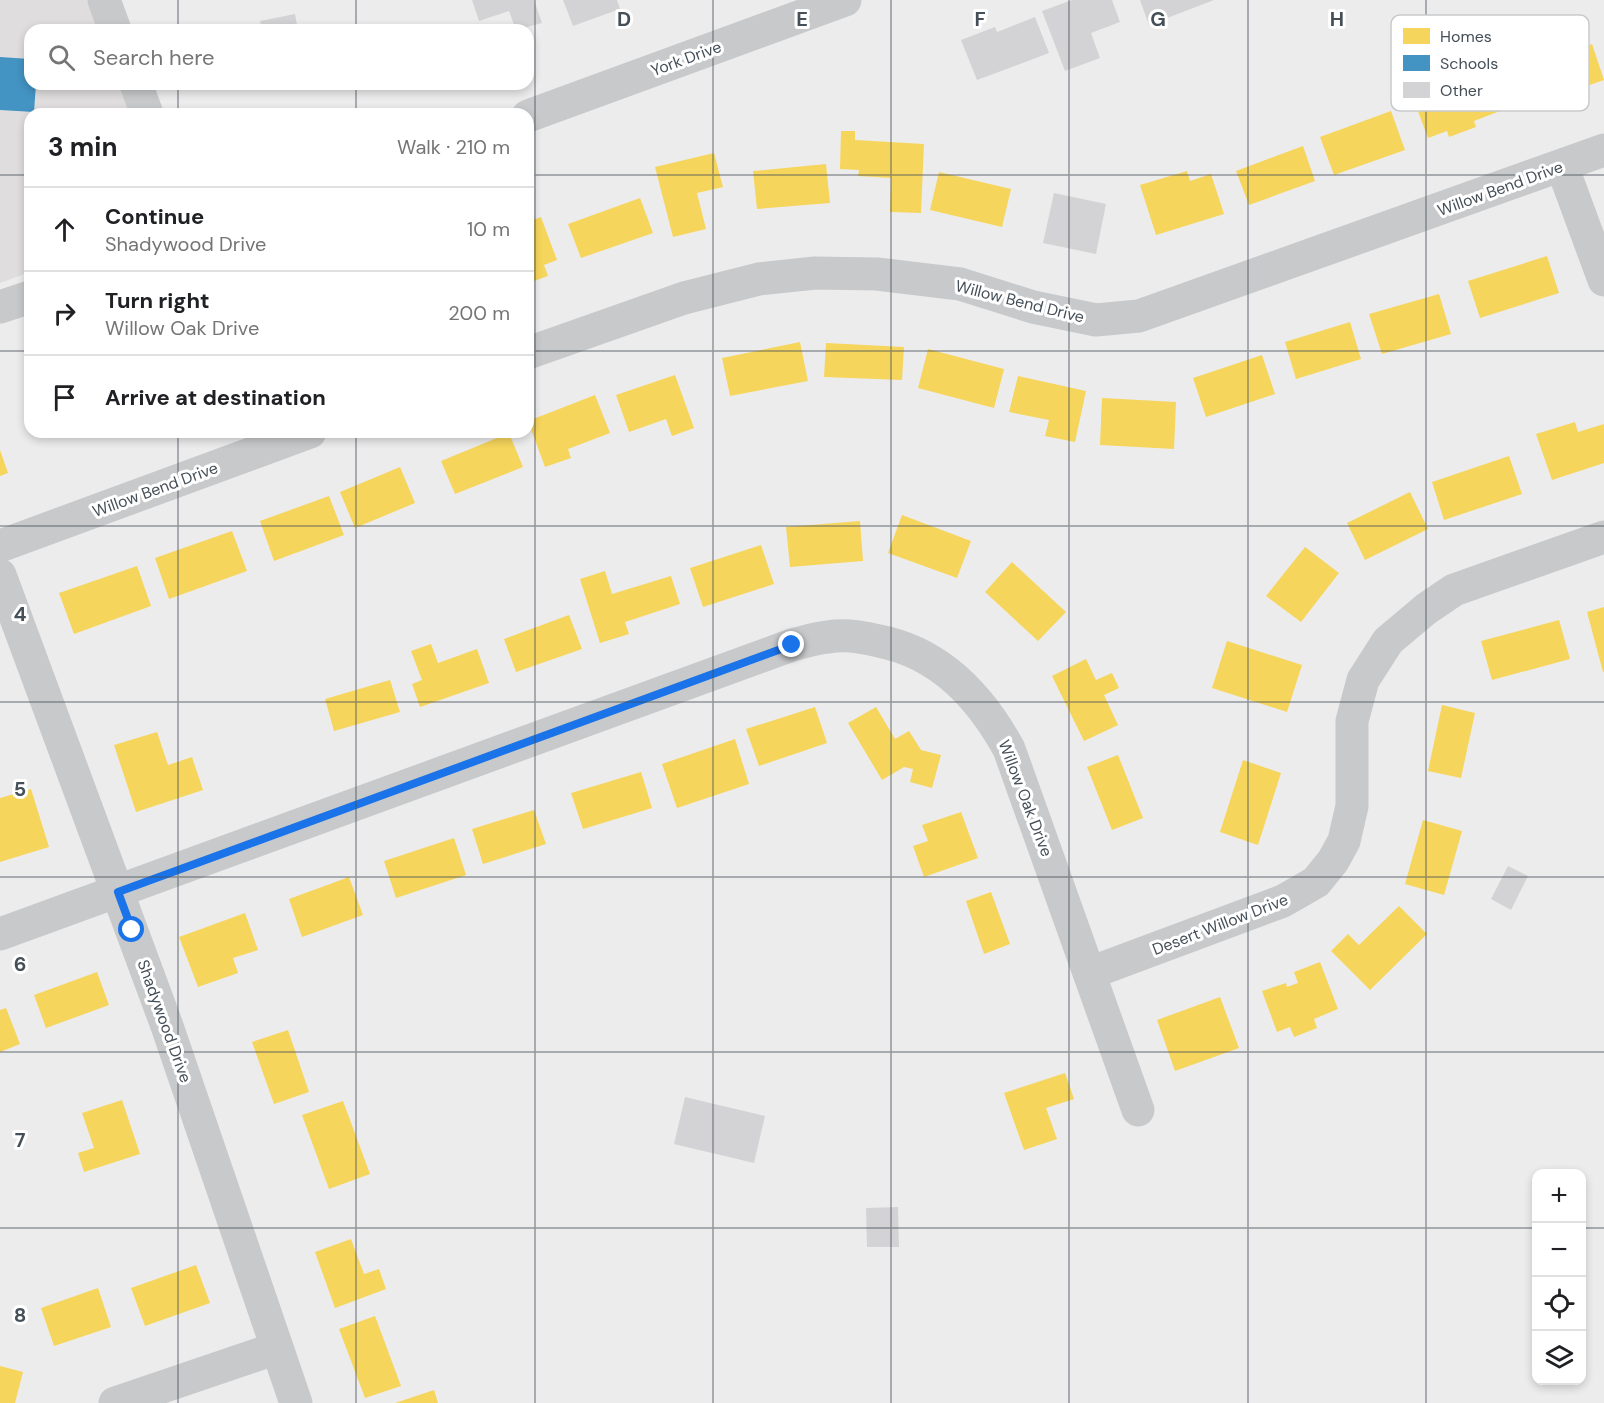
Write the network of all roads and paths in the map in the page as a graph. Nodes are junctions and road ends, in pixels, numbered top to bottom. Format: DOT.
graph roads {
  1 [pos="104,0"];
  2 [pos="845,0"];
  3 [pos="113,24"];
  4 [pos="138,90"];
  5 [pos="145,108"];
  6 [pos="534,114"];
  7 [pos="1604,150"];
  8 [pos="1562,166"];
  9 [pos="1604,280"];
  10 [pos="24,299"];
  11 [pos="0,307"];
  12 [pos="534,351"];
  13 [pos="269,439"];
  14 [pos="1604,537"];
  15 [pos="0,546"];
  16 [pos="0,575"];
  17 [pos="118,892"];
  18 [pos="0,934"];
  19 [pos="1090,972"];
  20 [pos="1138,1110"];
  21 [pos="277,1348"];
  22 [pos="115,1403"];
  23 [pos="296,1403"];
  1 -- 3 [label="street"];
  2 -- 6 [label="street, York Drive"];
  4 -- 5 [label="street"];
  7 -- 8 [label="street, Willow Bend Drive"];
  8 -- 9 [label="street"];
  8 -- 12 [label="street, Willow Bend Drive"];
  10 -- 11 [label="street"];
  13 -- 15 [label="street, Willow Bend Drive"];
  14 -- 19 [label="street, Desert Willow Drive"];
  16 -- 17 [label="street, Shadywood Drive"];
  17 -- 18 [label="street, Willow Oak Drive"];
  17 -- 19 [label="street, Willow Oak Drive"];
  17 -- 21 [label="street, Shadywood Drive"];
  19 -- 20 [label="street, Willow Oak Drive"];
  21 -- 22 [label="street"];
  21 -- 23 [label="street, Shadywood Drive"];
}
